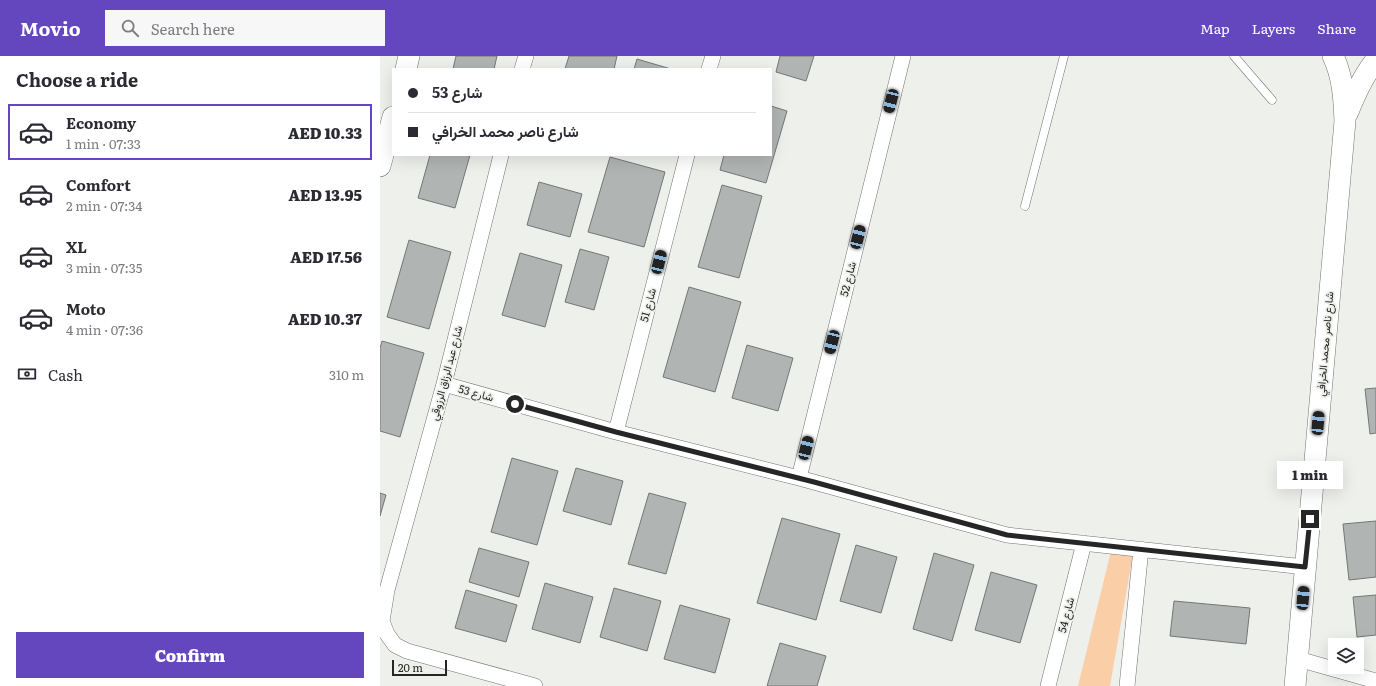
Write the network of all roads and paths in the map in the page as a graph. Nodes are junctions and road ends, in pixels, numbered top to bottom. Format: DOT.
graph roads {
  1 [pos="409,56"];
  2 [pos="526,56"];
  3 [pos="713,56"];
  4 [pos="902,56"];
  5 [pos="1064,56"];
  6 [pos="1234,56"];
  7 [pos="1333,56"];
  8 [pos="1376,60"];
  9 [pos="406,68"];
  10 [pos="522,68"];
  11 [pos="709,68"];
  12 [pos="1272,100"];
  13 [pos="392,121"];
  14 [pos="1345,121"];
  15 [pos="501,156"];
  16 [pos="687,156"];
  17 [pos="380,166"];
  18 [pos="1025,206"];
  19 [pos="444,384"];
  20 [pos="616,432"];
  21 [pos="798,478"];
  22 [pos="1084,543"];
  23 [pos="1141,549"];
  24 [pos="1305,567"];
  25 [pos="1298,659"];
  26 [pos="1376,681"];
  27 [pos="535,686"];
  28 [pos="1048,686"];
  29 [pos="1127,686"];
  30 [pos="1295,686"];
  1 -- 9 [label="street"];
  2 -- 10 [label="street"];
  3 -- 11 [label="street"];
  4 -- 21 [label="street, شارع 52"];
  5 -- 18 [label="lane"];
  6 -- 12 [label="lane"];
  7 -- 14 [label="street, شارع ناصر محمد الخرافي"];
  8 -- 14 [label="street, شارع ناصر محمد الخرافي"];
  13 -- 17 [label="street"];
  14 -- 24 [label="street, شارع ناصر محمد الخرافي"];
  15 -- 19 [label="street, شارع عبد الرزاق الرزوقي"];
  16 -- 20 [label="street, شارع 51"];
  19 -- 20 [label="street, شارع 53"];
  19 -- 27 [label="street, شارع عبد الرزاق الرزوقي"];
  20 -- 21 [label="street, شارع 53"];
  21 -- 22 [label="street, شارع 53"];
  22 -- 23 [label="street, شارع 53"];
  22 -- 28 [label="street, شارع 54"];
  23 -- 24 [label="street, شارع 53"];
  23 -- 29 [label="street"];
  24 -- 25 [label="street, شارع ناصر محمد الخرافي"];
  25 -- 26 [label="street"];
  25 -- 30 [label="street, شارع ناصر محمد الخرافي"];
}
